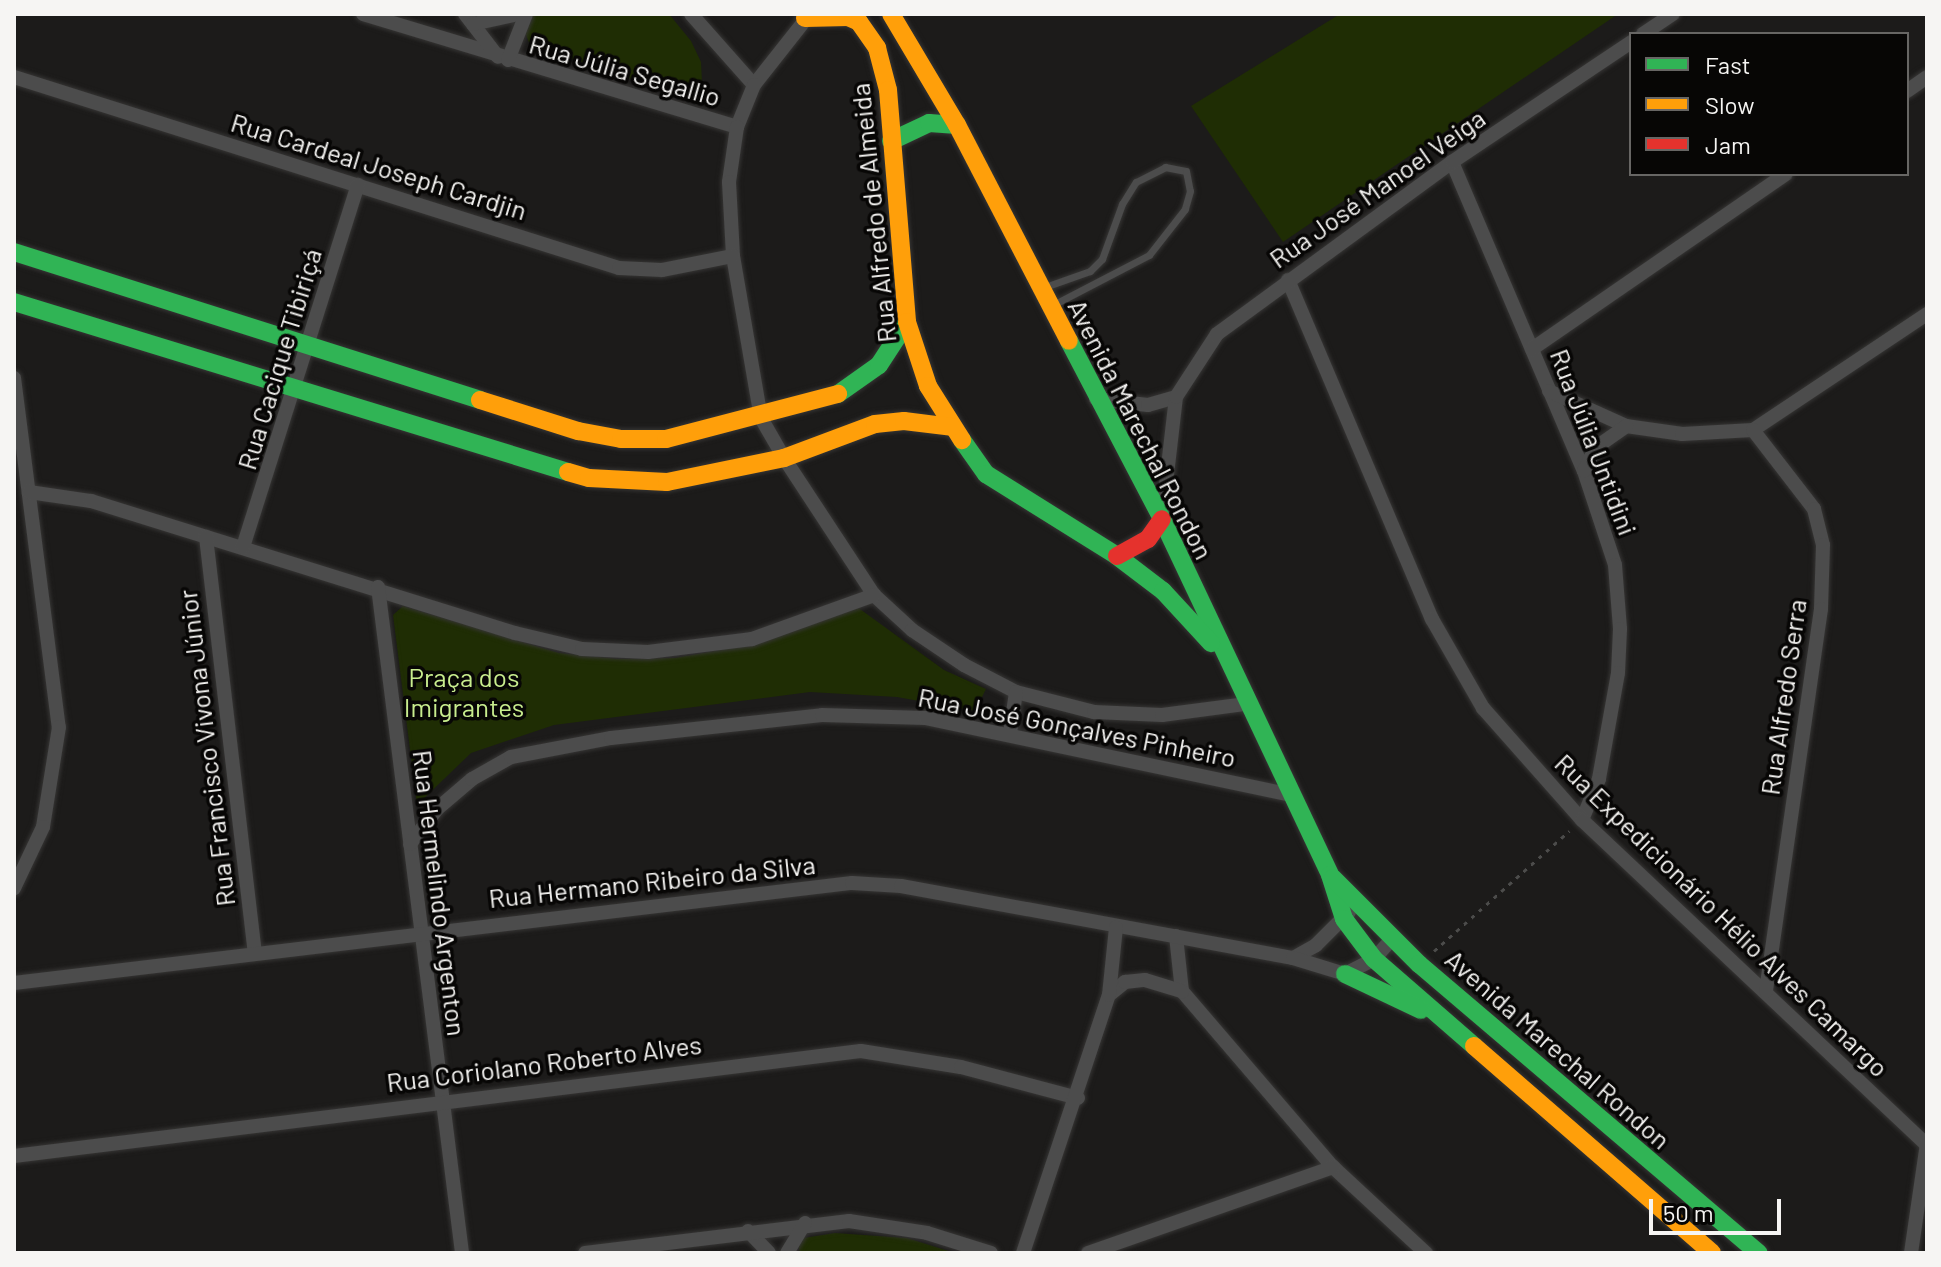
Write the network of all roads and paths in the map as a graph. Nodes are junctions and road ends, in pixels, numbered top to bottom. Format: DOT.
graph roads {
  1 [pos="363,14"];
  2 [pos="519,14"];
  3 [pos="526,14"];
  4 [pos="691,14"];
  5 [pos="891,14"];
  6 [pos="1673,14"];
  7 [pos="808,16"];
  8 [pos="388,18"];
  9 [pos="469,19"];
  10 [pos="1646,32"];
  11 [pos="1629,43"];
  12 [pos="503,59"];
  13 [pos="14,77"];
  14 [pos="1927,77"];
  15 [pos="754,85"];
  16 [pos="1909,90"];
  17 [pos="957,125"];
  18 [pos="737,127"];
  19 [pos="891,141"];
  20 [pos="1452,162"];
  21 [pos="1783,176"];
  22 [pos="358,185"];
  23 [pos="14,252"];
  24 [pos="733,256"];
  25 [pos="1288,280"];
  26 [pos="1040,288"];
  27 [pos="14,302"];
  28 [pos="1049,307"];
  29 [pos="1927,314"];
  30 [pos="907,322"];
  31 [pos="309,347"];
  32 [pos="1532,349"];
  33 [pos="14,378"];
  34 [pos="297,390"];
  35 [pos="1549,391"];
  36 [pos="1176,397"];
  37 [pos="1096,399"];
  38 [pos="761,418"];
  39 [pos="1626,426"];
  40 [pos="952,427"];
  41 [pos="1753,430"];
  42 [pos="784,458"];
  43 [pos="1584,471"];
  44 [pos="29,492"];
  45 [pos="1162,519"];
  46 [pos="206,537"];
  47 [pos="243,547"];
  48 [pos="1117,556"];
  49 [pos="378,587"];
  50 [pos="874,595"];
  51 [pos="1224,657"];
  52 [pos="1016,692"];
  53 [pos="1246,704"];
  54 [pos="1010,733"];
  55 [pos="1290,795"];
  56 [pos="1582,820"];
  57 [pos="410,844"];
  58 [pos="1330,875"];
  59 [pos="14,888"];
  60 [pos="1357,903"];
  61 [pos="1344,919"];
  62 [pos="1116,927"];
  63 [pos="420,931"];
  64 [pos="1176,936"];
  65 [pos="1392,939"];
  66 [pos="255,952"];
  67 [pos="1293,958"];
  68 [pos="1374,959"];
  69 [pos="1419,964"];
  70 [pos="1345,974"];
  71 [pos="14,983"];
  72 [pos="1182,991"];
  73 [pos="1766,991"];
  74 [pos="1109,995"];
  75 [pos="1441,1019"];
  76 [pos="1517,1049"];
  77 [pos="1500,1072"];
  78 [pos="1078,1098"];
  79 [pos="442,1100"];
  80 [pos="1927,1144"];
  81 [pos="14,1156"];
  82 [pos="1333,1167"];
  83 [pos="1713,1216"];
  84 [pos="805,1223"];
  85 [pos="748,1231"];
  86 [pos="1695,1238"];
  87 [pos="462,1253"];
  88 [pos="585,1253"];
  89 [pos="769,1253"];
  90 [pos="787,1253"];
  91 [pos="991,1253"];
  92 [pos="1023,1253"];
  93 [pos="1088,1253"];
  94 [pos="1426,1253"];
  95 [pos="1712,1253"];
  96 [pos="1759,1253"];
  97 [pos="1911,1253"];
  1 -- 8 [label="street, Rua Júlia Segallio"];
  2 -- 9 [label="street"];
  3 -- 12 [label="street"];
  4 -- 15 [label="street"];
  5 -- 17 [label="street, Avenida Marechal Rondon"];
  6 -- 10 [label="street"];
  7 -- 15 [label="street"];
  7 -- 19 [label="street, Rua Alfredo de Almeida"];
  8 -- 12 [label="street, Rua Júlia Segallio"];
  9 -- 12 [label="street"];
  11 -- 20 [label="street, Rua José Manoel Veiga"];
  12 -- 18 [label="street, Rua Júlia Segallio"];
  13 -- 22 [label="street, Rua Cardeal Joseph Cardjin"];
  14 -- 16 [label="street"];
  15 -- 18 [label="street"];
  17 -- 19 [label="street"];
  17 -- 26 [label="street, Avenida Marechal Rondon"];
  18 -- 24 [label="street"];
  19 -- 30 [label="street, Rua Alfredo de Almeida"];
  20 -- 25 [label="street, Rua José Manoel Veiga"];
  20 -- 32 [label="street, Rua Júlia Untidini"];
  21 -- 32 [label="street"];
  22 -- 24 [label="street, Rua Cardeal Joseph Cardjin"];
  22 -- 31 [label="street, Rua Cacique Tibiriçá"];
  23 -- 31 [label="street"];
  24 -- 38 [label="street"];
  25 -- 36 [label="street, Rua José Manoel Veiga"];
  25 -- 56 [label="street, Rua Expedicionário Hélio Alves Camargo"];
  26 -- 28 [label="street, Avenida Marechal Rondon"];
  26 -- 28 [label="lane"];
  27 -- 34 [label="street"];
  28 -- 37 [label="street, Avenida Marechal Rondon"];
  29 -- 41 [label="street"];
  30 -- 38 [label="street"];
  30 -- 40 [label="street, Rua Alfredo de Almeida"];
  31 -- 34 [label="street, Rua Cacique Tibiriçá"];
  31 -- 38 [label="street"];
  32 -- 35 [label="street, Rua Júlia Untidini"];
  33 -- 44 [label="street"];
  34 -- 42 [label="street"];
  34 -- 47 [label="street, Rua Cacique Tibiriçá"];
  35 -- 39 [label="street"];
  35 -- 43 [label="street, Rua Júlia Untidini"];
  36 -- 37 [label="street"];
  36 -- 45 [label="street, Rua José Manoel Veiga"];
  37 -- 45 [label="street, Avenida Marechal Rondon"];
  38 -- 42 [label="street"];
  39 -- 41 [label="street"];
  39 -- 43 [label="street"];
  40 -- 42 [label="street"];
  40 -- 48 [label="street, Rua Alfredo de Almeida"];
  41 -- 73 [label="street, Rua Alfredo Serra"];
  42 -- 50 [label="street"];
  43 -- 56 [label="street, Rua Júlia Untidini"];
  44 -- 46 [label="street"];
  44 -- 59 [label="street"];
  45 -- 48 [label="street"];
  45 -- 51 [label="street, Avenida Marechal Rondon"];
  46 -- 47 [label="street"];
  46 -- 66 [label="street, Rua Francisco Vivona Júnior"];
  47 -- 49 [label="street"];
  48 -- 51 [label="street, Rua Alfredo de Almeida"];
  49 -- 50 [label="street"];
  49 -- 57 [label="street, Rua Hermelindo Argenton"];
  50 -- 52 [label="street"];
  51 -- 53 [label="street, Avenida Marechal Rondon"];
  52 -- 53 [label="street"];
  52 -- 54 [label="street"];
  53 -- 55 [label="street, Avenida Marechal Rondon"];
  54 -- 55 [label="street, Rua José Gonçalves Pinheiro"];
  54 -- 57 [label="street, Rua José Gonçalves Pinheiro"];
  55 -- 58 [label="street, Avenida Marechal Rondon"];
  56 -- 69 [label="path"];
  56 -- 73 [label="street, Rua Expedicionário Hélio Alves Camargo"];
  57 -- 63 [label="street, Rua Hermelindo Argenton"];
  58 -- 60 [label="street, Avenida Marechal Rondon"];
  58 -- 61 [label="street, Avenida Marechal Rondon"];
  60 -- 61 [label="street"];
  60 -- 65 [label="street, Avenida Marechal Rondon"];
  61 -- 67 [label="street"];
  61 -- 68 [label="street, Avenida Marechal Rondon"];
  62 -- 63 [label="street, Rua Hermano Ribeiro da Silva"];
  62 -- 64 [label="street, Rua Hermano Ribeiro da Silva"];
  62 -- 74 [label="street"];
  63 -- 66 [label="street, Rua Hermano Ribeiro da Silva"];
  63 -- 79 [label="street, Rua Hermelindo Argenton"];
  64 -- 67 [label="street, Rua Hermano Ribeiro da Silva"];
  64 -- 72 [label="street"];
  65 -- 68 [label="street"];
  65 -- 69 [label="street, Avenida Marechal Rondon"];
  66 -- 71 [label="street, Rua Hermano Ribeiro da Silva"];
  67 -- 70 [label="street, Rua Hermano Ribeiro da Silva"];
  68 -- 70 [label="street"];
  68 -- 75 [label="street, Avenida Marechal Rondon"];
  69 -- 76 [label="street, Avenida Marechal Rondon"];
  70 -- 75 [label="street"];
  72 -- 74 [label="street"];
  72 -- 82 [label="street"];
  73 -- 80 [label="street, Rua Expedicionário Hélio Alves Camargo"];
  74 -- 78 [label="street"];
  75 -- 77 [label="street, Avenida Marechal Rondon"];
  76 -- 77 [label="street"];
  76 -- 83 [label="street, Avenida Marechal Rondon"];
  77 -- 86 [label="street, Avenida Marechal Rondon"];
  78 -- 79 [label="street, Rua Coriolano Roberto Alves"];
  78 -- 92 [label="street"];
  79 -- 81 [label="street, Rua Coriolano Roberto Alves"];
  79 -- 87 [label="street, Rua Hermelindo Argenton"];
  80 -- 97 [label="street"];
  82 -- 93 [label="street"];
  82 -- 94 [label="street"];
  83 -- 86 [label="street"];
  83 -- 96 [label="street, Avenida Marechal Rondon"];
  84 -- 85 [label="street"];
  84 -- 90 [label="street"];
  84 -- 91 [label="street"];
  85 -- 88 [label="street"];
  85 -- 89 [label="street"];
  86 -- 95 [label="street, Avenida Marechal Rondon"];
}
